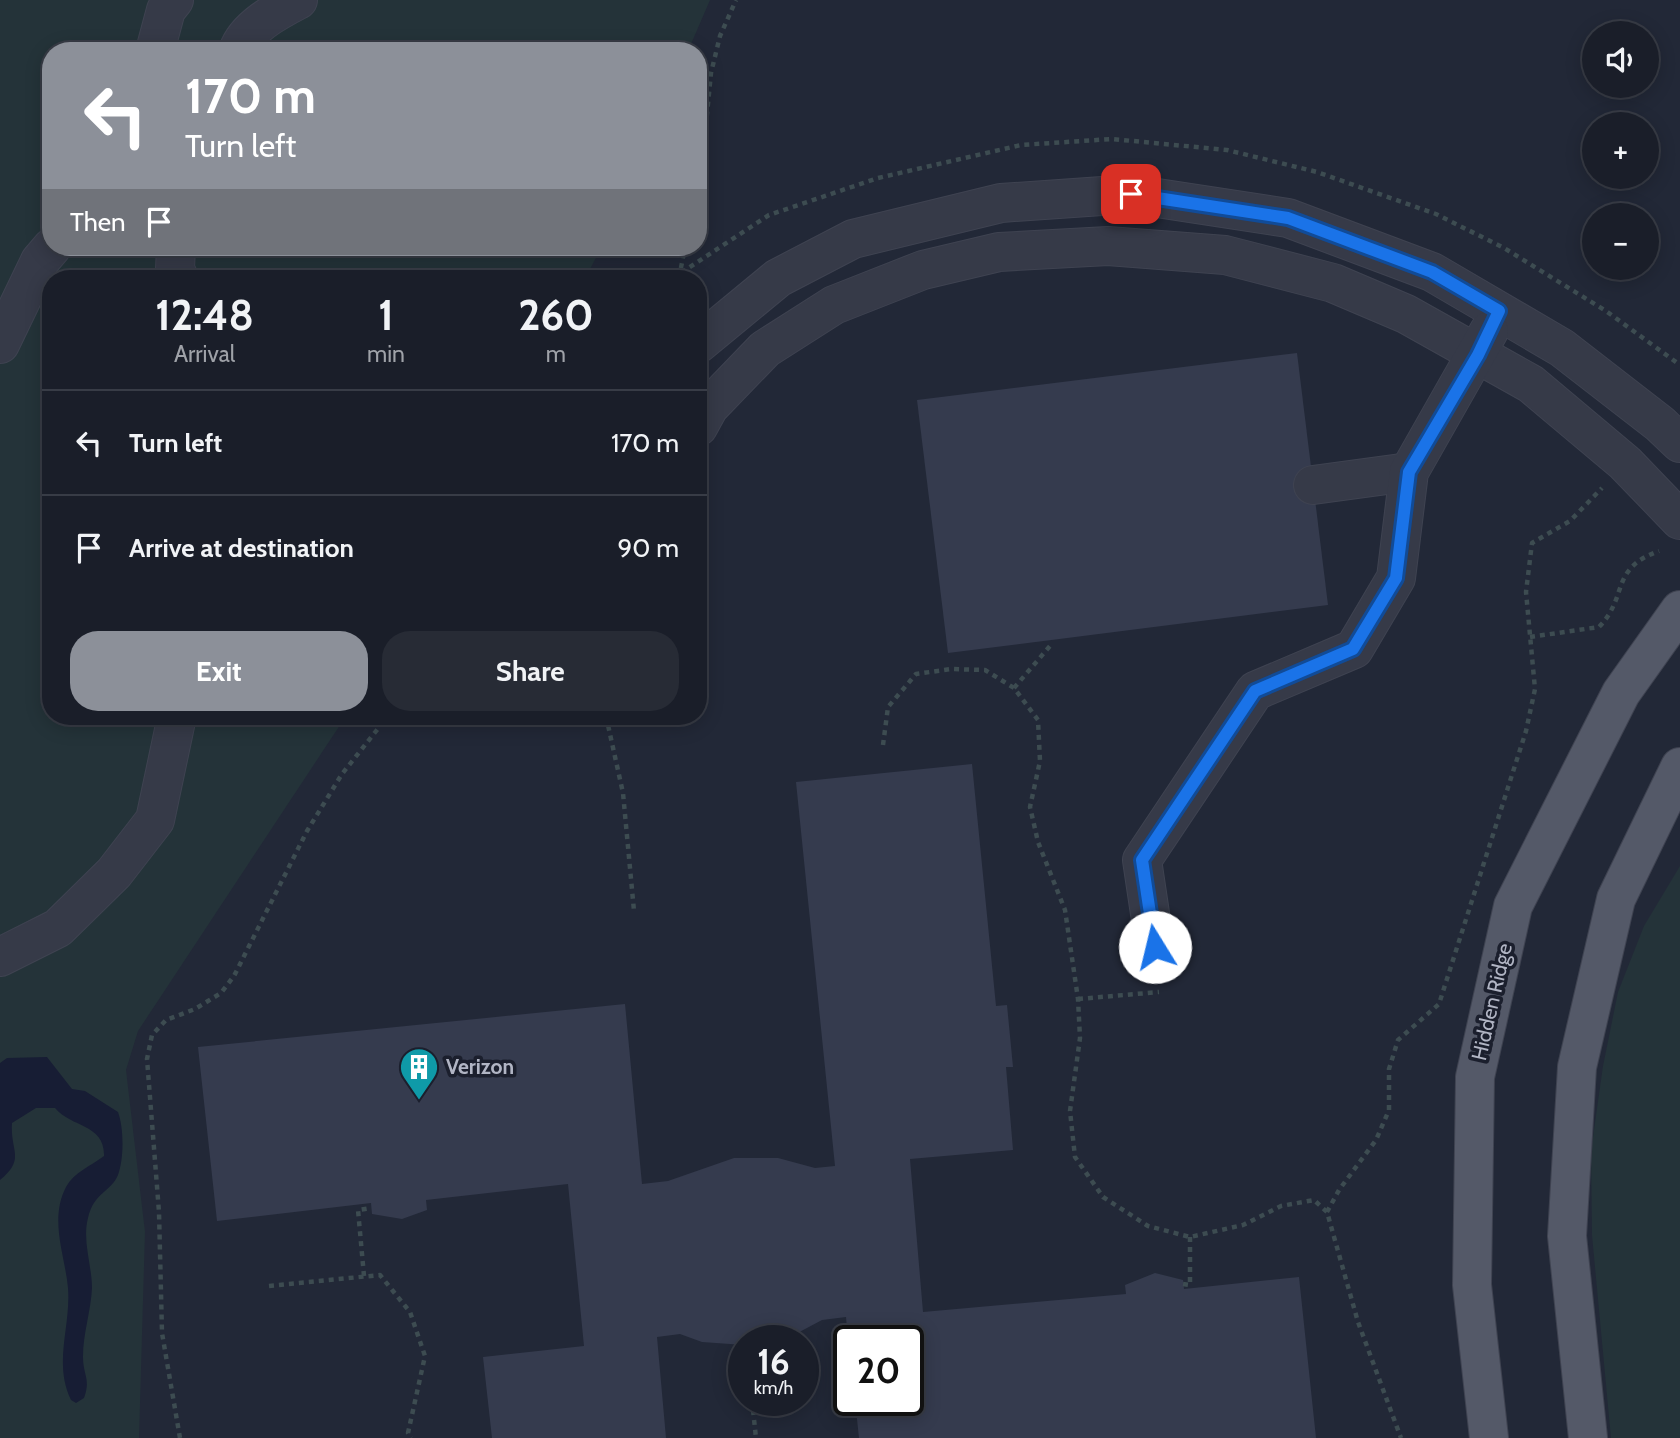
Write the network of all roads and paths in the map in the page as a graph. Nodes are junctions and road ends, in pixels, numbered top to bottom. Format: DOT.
graph roads {
  1 [pos="174,0"];
  2 [pos="298,0"];
  3 [pos="736,0"];
  4 [pos="157,42"];
  5 [pos="241,42"];
  6 [pos="707,114"];
  7 [pos="44,256"];
  8 [pos="1499,311"];
  9 [pos="707,337"];
  10 [pos="0,344"];
  11 [pos="1478,355"];
  12 [pos="707,411"];
  13 [pos="1680,443"];
  14 [pos="1625,463"];
  15 [pos="1409,472"];
  16 [pos="1313,485"];
  17 [pos="1680,520"];
  18 [pos="1659,551"];
  19 [pos="1680,610"];
  20 [pos="1530,638"];
  21 [pos="1049,646"];
  22 [pos="1014,688"];
  23 [pos="175,725"];
  24 [pos="381,725"];
  25 [pos="608,725"];
  26 [pos="883,745"];
  27 [pos="1680,767"];
  28 [pos="634,911"];
  29 [pos="1155,947"];
  30 [pos="0,957"];
  31 [pos="1159,992"];
  32 [pos="1077,999"];
  33 [pos="372,1208"];
  34 [pos="1327,1212"];
  35 [pos="1191,1237"];
  36 [pos="363,1276"];
  37 [pos="1183,1284"];
  38 [pos="269,1286"];
  39 [pos="754,1416"];
  40 [pos="180,1438"];
  41 [pos="411,1438"];
  42 [pos="756,1438"];
  43 [pos="1401,1438"];
  44 [pos="1489,1438"];
  45 [pos="1588,1438"];
  1 -- 4 [label="lane"];
  2 -- 5 [label="lane"];
  3 -- 6 [label="path"];
  7 -- 10 [label="lane"];
  8 -- 9 [label="lane"];
  8 -- 11 [label="lane"];
  8 -- 13 [label="lane"];
  11 -- 12 [label="lane"];
  11 -- 14 [label="lane"];
  11 -- 15 [label="lane"];
  14 -- 17 [label="lane"];
  14 -- 20 [label="path"];
  15 -- 16 [label="lane"];
  15 -- 29 [label="lane"];
  18 -- 20 [label="path"];
  19 -- 44 [label="main road, Hidden Ridge"];
  20 -- 34 [label="path"];
  21 -- 22 [label="path"];
  22 -- 26 [label="path"];
  22 -- 32 [label="path"];
  23 -- 30 [label="lane"];
  24 -- 40 [label="path"];
  25 -- 28 [label="path"];
  27 -- 45 [label="main road"];
  31 -- 32 [label="path"];
  32 -- 35 [label="path"];
  33 -- 36 [label="path"];
  34 -- 35 [label="path"];
  34 -- 43 [label="path"];
  35 -- 37 [label="path"];
  36 -- 38 [label="path"];
  36 -- 41 [label="path"];
  39 -- 42 [label="path"];
}
